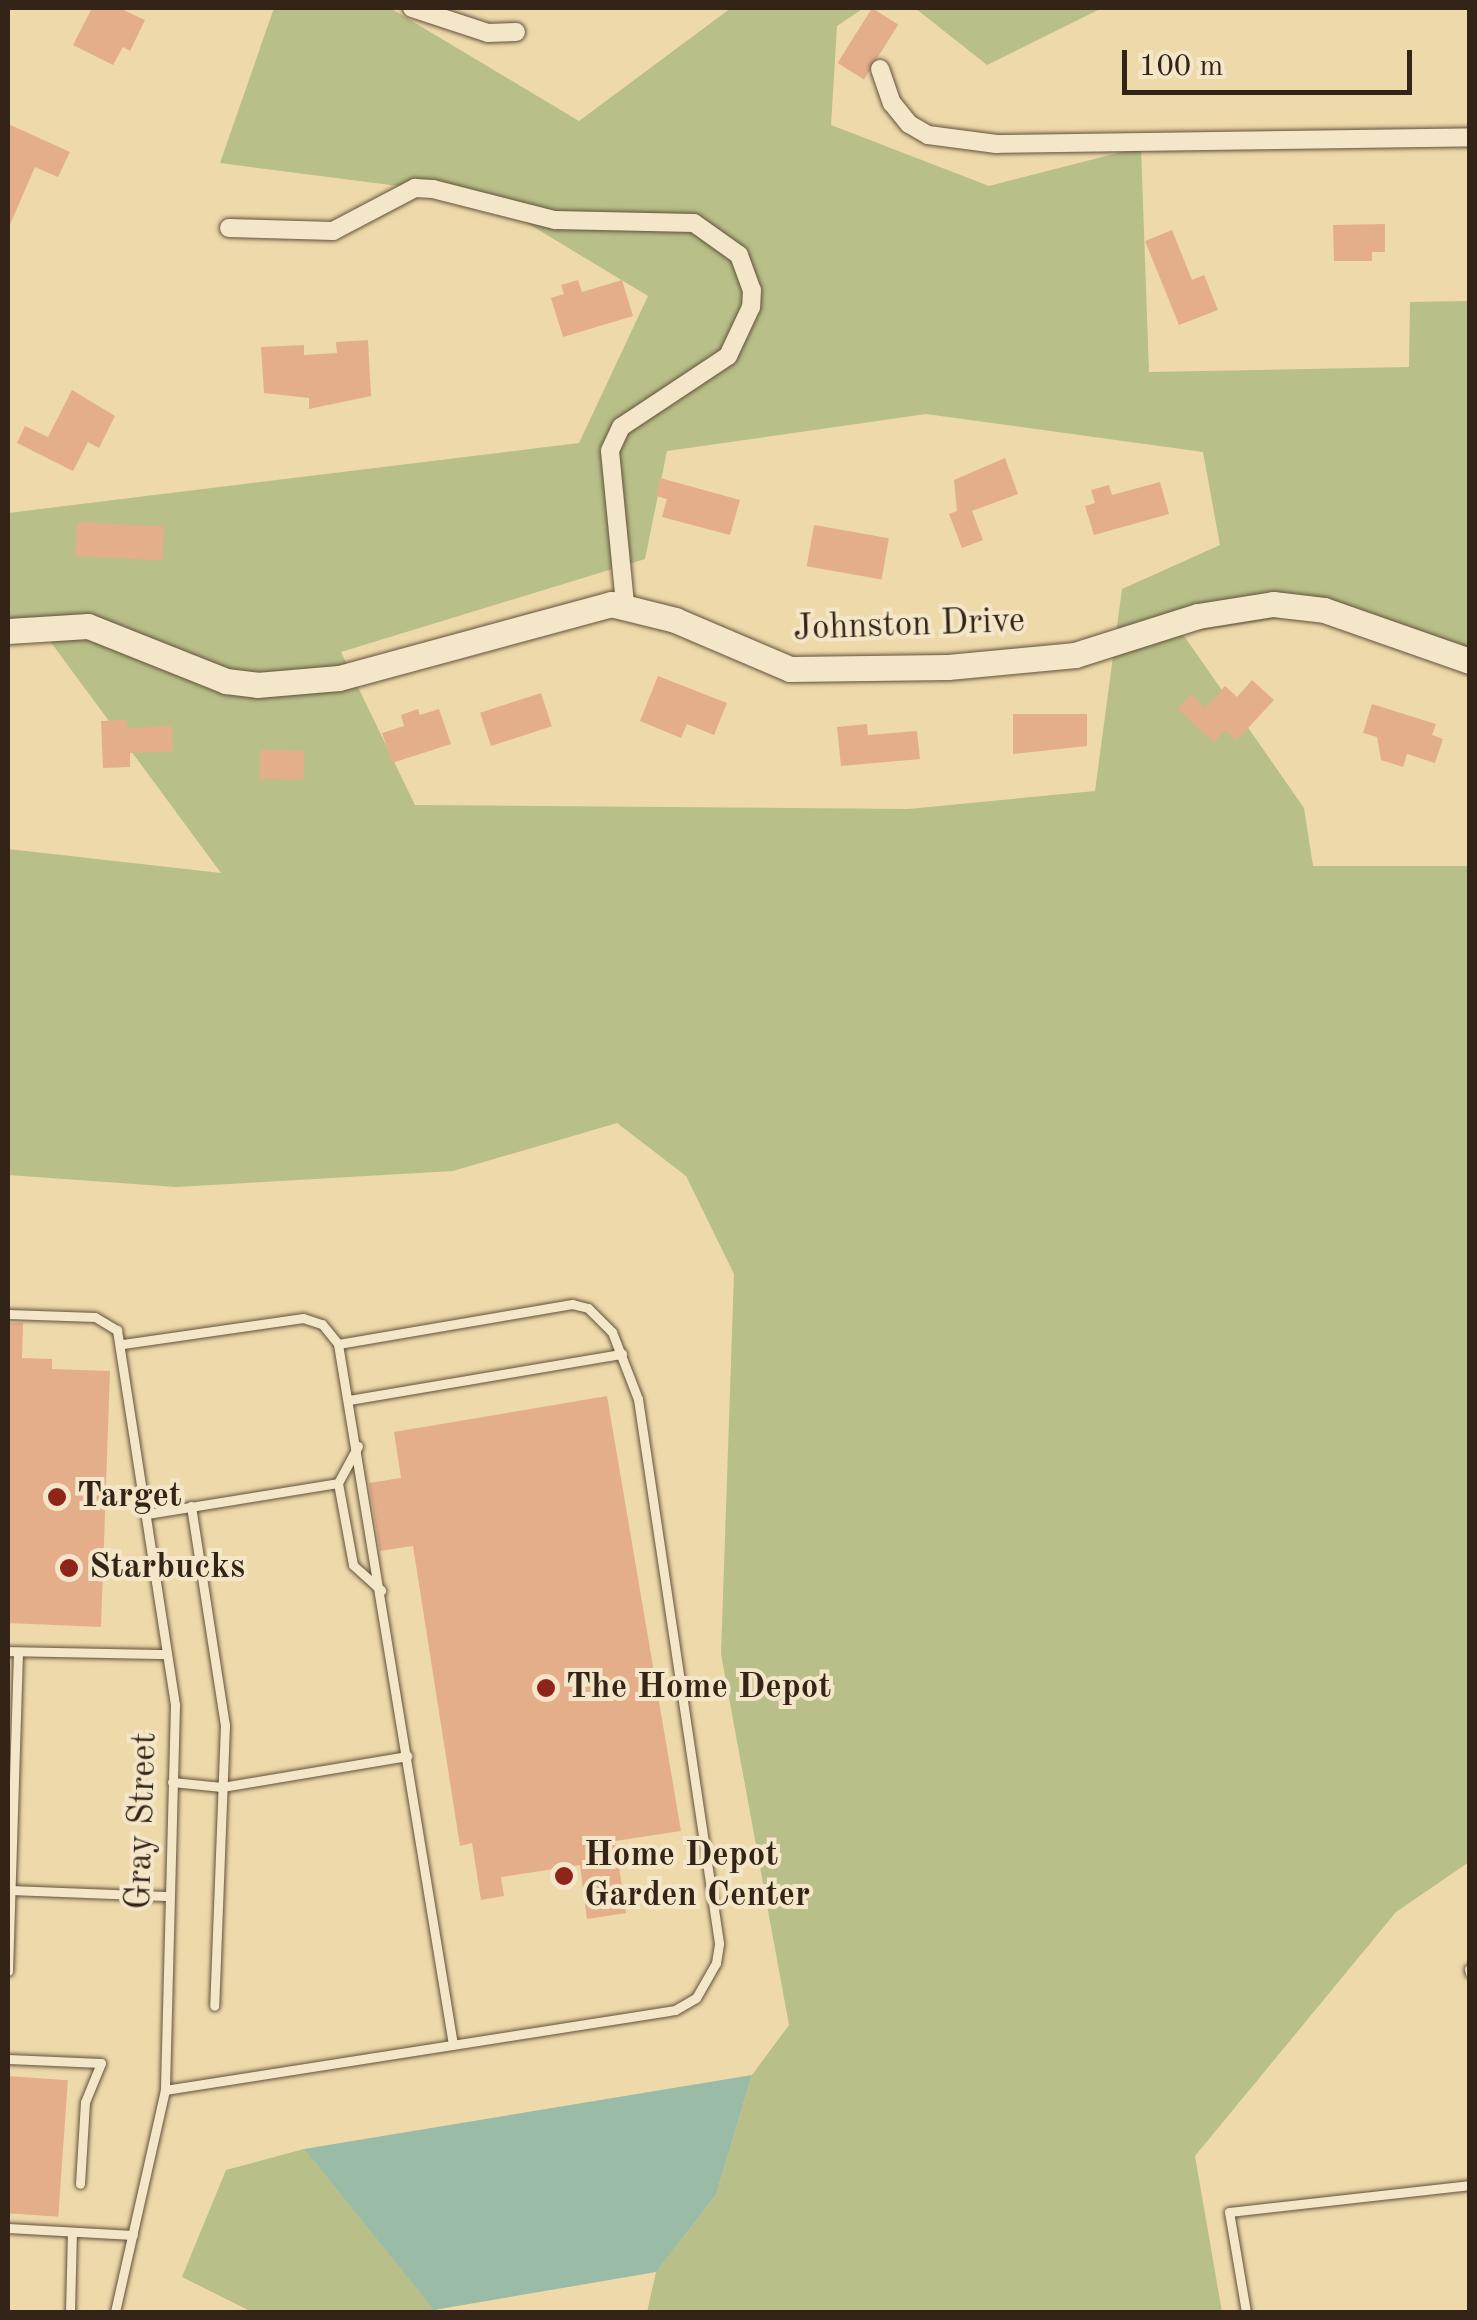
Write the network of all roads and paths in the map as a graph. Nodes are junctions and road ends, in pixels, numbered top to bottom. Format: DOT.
graph roads {
  1 [pos="412,8"];
  2 [pos="516,32"];
  3 [pos="880,69"];
  4 [pos="1470,137"];
  5 [pos="229,228"];
  6 [pos="625,604"];
  7 [pos="8,631"];
  8 [pos="1470,661"];
  9 [pos="8,1314"];
  10 [pos="123,1344"];
  11 [pos="338,1344"];
  12 [pos="622,1354"];
  13 [pos="349,1400"];
  14 [pos="358,1446"];
  15 [pos="338,1482"];
  16 [pos="191,1506"];
  17 [pos="147,1514"];
  18 [pos="381,1590"];
  19 [pos="13,1652"];
  20 [pos="167,1654"];
  21 [pos="407,1756"];
  22 [pos="172,1782"];
  23 [pos="222,1787"];
  24 [pos="8,1890"];
  25 [pos="167,1896"];
  26 [pos="8,1971"];
  27 [pos="214,2006"];
  28 [pos="453,2044"];
  29 [pos="8,2059"];
  30 [pos="166,2090"];
  31 [pos="80,2184"];
  32 [pos="1470,2185"];
  33 [pos="8,2228"];
  34 [pos="72,2232"];
  35 [pos="134,2235"];
  36 [pos="70,2312"];
  37 [pos="115,2312"];
  38 [pos="1246,2312"];
  1 -- 2 [label="street"];
  3 -- 4 [label="street"];
  5 -- 6 [label="street"];
  6 -- 7 [label="street"];
  6 -- 8 [label="street, Johnston Drive"];
  9 -- 10 [label="lane, Gray Street"];
  10 -- 11 [label="lane"];
  10 -- 17 [label="lane, Gray Street"];
  11 -- 12 [label="lane"];
  11 -- 13 [label="lane"];
  12 -- 13 [label="lane"];
  12 -- 28 [label="lane"];
  13 -- 14 [label="lane"];
  14 -- 15 [label="lane"];
  14 -- 18 [label="lane"];
  15 -- 16 [label="lane"];
  15 -- 18 [label="lane"];
  16 -- 17 [label="lane"];
  16 -- 23 [label="lane"];
  17 -- 20 [label="lane, Gray Street"];
  18 -- 21 [label="lane"];
  19 -- 20 [label="lane"];
  19 -- 24 [label="lane"];
  20 -- 22 [label="lane, Gray Street"];
  21 -- 23 [label="lane"];
  21 -- 28 [label="lane"];
  22 -- 23 [label="lane"];
  22 -- 25 [label="lane, Gray Street"];
  23 -- 27 [label="lane"];
  24 -- 25 [label="lane"];
  24 -- 26 [label="lane"];
  25 -- 30 [label="lane, Gray Street"];
  28 -- 30 [label="lane"];
  29 -- 31 [label="lane"];
  30 -- 35 [label="lane, Gray Street"];
  32 -- 38 [label="lane"];
  33 -- 34 [label="lane"];
  34 -- 35 [label="lane"];
  34 -- 36 [label="lane"];
  35 -- 37 [label="lane, Gray Street"];
}
